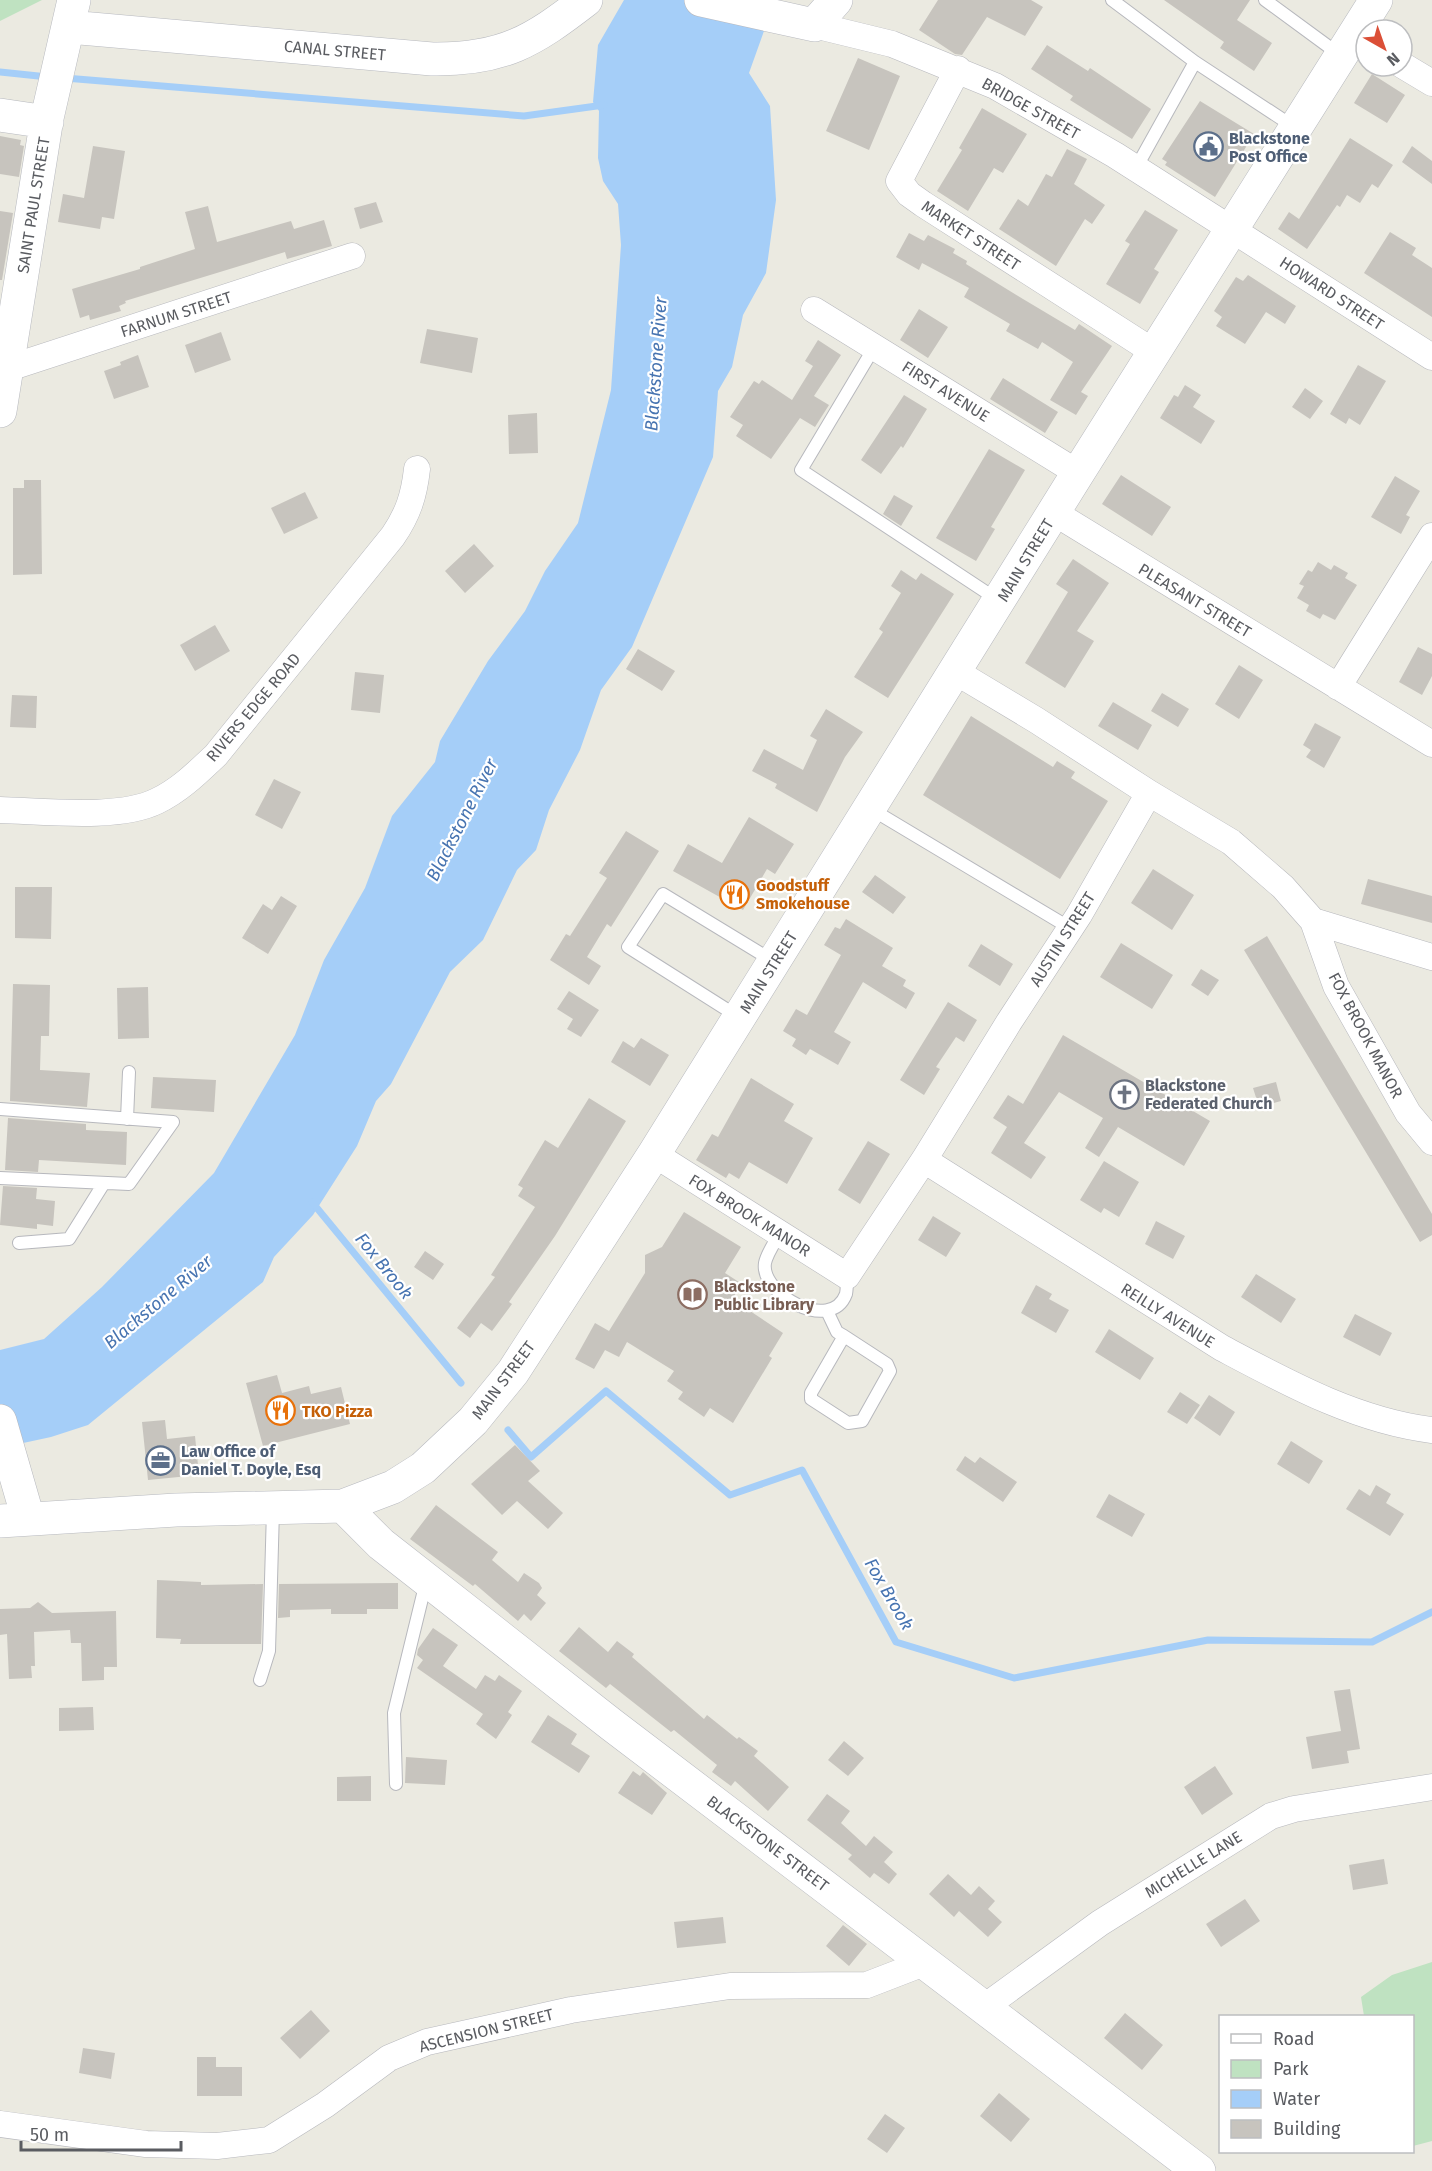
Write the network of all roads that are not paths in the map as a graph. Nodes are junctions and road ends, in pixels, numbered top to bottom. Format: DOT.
graph roads {
  1 [pos="586,0"];
  2 [pos="701,0"];
  3 [pos="836,0"];
  4 [pos="1112,0"];
  5 [pos="1265,0"];
  6 [pos="1376,0"];
  7 [pos="71,14"];
  8 [pos="1367,18"];
  9 [pos="803,23"];
  10 [pos="1354,44"];
  11 [pos="1195,62"];
  12 [pos="958,69"];
  13 [pos="1414,72"];
  14 [pos="1432,83"];
  15 [pos="0,115"];
  16 [pos="47,122"];
  17 [pos="1295,128"];
  18 [pos="1136,168"];
  19 [pos="1232,228"];
  20 [pos="352,256"];
  21 [pos="814,310"];
  22 [pos="875,346"];
  23 [pos="1154,352"];
  24 [pos="1432,357"];
  25 [pos="3,370"];
  26 [pos="0,411"];
  27 [pos="417,469"];
  28 [pos="1078,473"];
  29 [pos="1053,512"];
  30 [pos="1432,536"];
  31 [pos="999,601"];
  32 [pos="956,672"];
  33 [pos="1338,687"];
  34 [pos="1432,744"];
  35 [pos="1149,793"];
  36 [pos="870,809"];
  37 [pos="0,810"];
  38 [pos="1313,921"];
  39 [pos="1070,928"];
  40 [pos="1432,957"];
  41 [pos="774,962"];
  42 [pos="740,1018"];
  43 [pos="129,1072"];
  44 [pos="0,1109"];
  45 [pos="127,1119"];
  46 [pos="1432,1142"];
  47 [pos="654,1154"];
  48 [pos="924,1160"];
  49 [pos="0,1178"];
  50 [pos="104,1183"];
  51 [pos="780,1233"];
  52 [pos="19,1243"];
  53 [pos="847,1275"];
  54 [pos="827,1311"];
  55 [pos="844,1336"];
  56 [pos="0,1421"];
  57 [pos="1432,1430"];
  58 [pos="343,1506"];
  59 [pos="273,1508"];
  60 [pos="14,1520"];
  61 [pos="427,1581"];
  62 [pos="260,1680"];
  63 [pos="396,1784"];
  64 [pos="1432,1787"];
  65 [pos="924,1963"];
  66 [pos="983,2008"];
  67 [pos="0,2124"];
  68 [pos="1199,2171"];
  1 -- 7 [label="main road, CANAL STREET"];
  2 -- 9 [label="main road"];
  3 -- 9 [label="main road"];
  4 -- 11 [label="lane"];
  5 -- 10 [label="lane"];
  6 -- 8 [label="main road, MAIN STREET"];
  7 -- 16 [label="main road, SAINT PAUL STREET"];
  9 -- 12 [label="street, BRIDGE STREET"];
  10 -- 17 [label="main road, MAIN STREET"];
  11 -- 17 [label="lane"];
  11 -- 18 [label="lane"];
  12 -- 18 [label="street, BRIDGE STREET"];
  12 -- 23 [label="street, MARKET STREET"];
  13 -- 14 [label="street"];
  15 -- 16 [label="main road"];
  16 -- 25 [label="main road, SAINT PAUL STREET"];
  17 -- 19 [label="main road, MAIN STREET"];
  18 -- 19 [label="street, BRIDGE STREET"];
  19 -- 23 [label="main road, MAIN STREET"];
  19 -- 24 [label="street, HOWARD STREET"];
  20 -- 25 [label="street, FARNUM STREET"];
  21 -- 22 [label="street, FIRST AVENUE"];
  22 -- 28 [label="street, FIRST AVENUE"];
  22 -- 31 [label="lane"];
  23 -- 28 [label="main road, MAIN STREET"];
  25 -- 26 [label="main road, SAINT PAUL STREET"];
  27 -- 37 [label="street, RIVERS EDGE ROAD"];
  28 -- 29 [label="main road, MAIN STREET"];
  29 -- 31 [label="main road, MAIN STREET"];
  29 -- 33 [label="street, PLEASANT STREET"];
  30 -- 33 [label="street"];
  31 -- 32 [label="main road, MAIN STREET"];
  32 -- 35 [label="street"];
  32 -- 36 [label="main road, MAIN STREET"];
  33 -- 34 [label="street"];
  35 -- 38 [label="street, FOX BROOK MANOR"];
  35 -- 39 [label="street, AUSTIN STREET"];
  36 -- 39 [label="lane"];
  36 -- 41 [label="main road, MAIN STREET"];
  38 -- 40 [label="street"];
  38 -- 46 [label="street, FOX BROOK MANOR"];
  39 -- 48 [label="street, AUSTIN STREET"];
  41 -- 42 [label="main road, MAIN STREET"];
  41 -- 42 [label="lane"];
  42 -- 47 [label="main road, MAIN STREET"];
  43 -- 45 [label="lane"];
  44 -- 45 [label="lane"];
  45 -- 50 [label="lane"];
  47 -- 51 [label="street, FOX BROOK MANOR"];
  47 -- 58 [label="main road, MAIN STREET"];
  48 -- 53 [label="street, AUSTIN STREET"];
  48 -- 57 [label="street, REILLY AVENUE"];
  49 -- 50 [label="lane"];
  50 -- 52 [label="lane"];
  51 -- 53 [label="street, FOX BROOK MANOR"];
  51 -- 54 [label="lane"];
  53 -- 54 [label="lane"];
  54 -- 55 [label="lane"];
  55 -- 55 [label="lane"];
  56 -- 60 [label="main road"];
  58 -- 59 [label="main road, MAIN STREET"];
  58 -- 61 [label="main road, BLACKSTONE STREET"];
  59 -- 60 [label="main road, MAIN STREET"];
  59 -- 62 [label="lane"];
  61 -- 63 [label="lane"];
  61 -- 65 [label="main road, BLACKSTONE STREET"];
  64 -- 66 [label="street, MICHELLE LANE"];
  65 -- 66 [label="main road, BLACKSTONE STREET"];
  65 -- 67 [label="street, ASCENSION STREET"];
  66 -- 68 [label="main road, BLACKSTONE STREET"];
}
